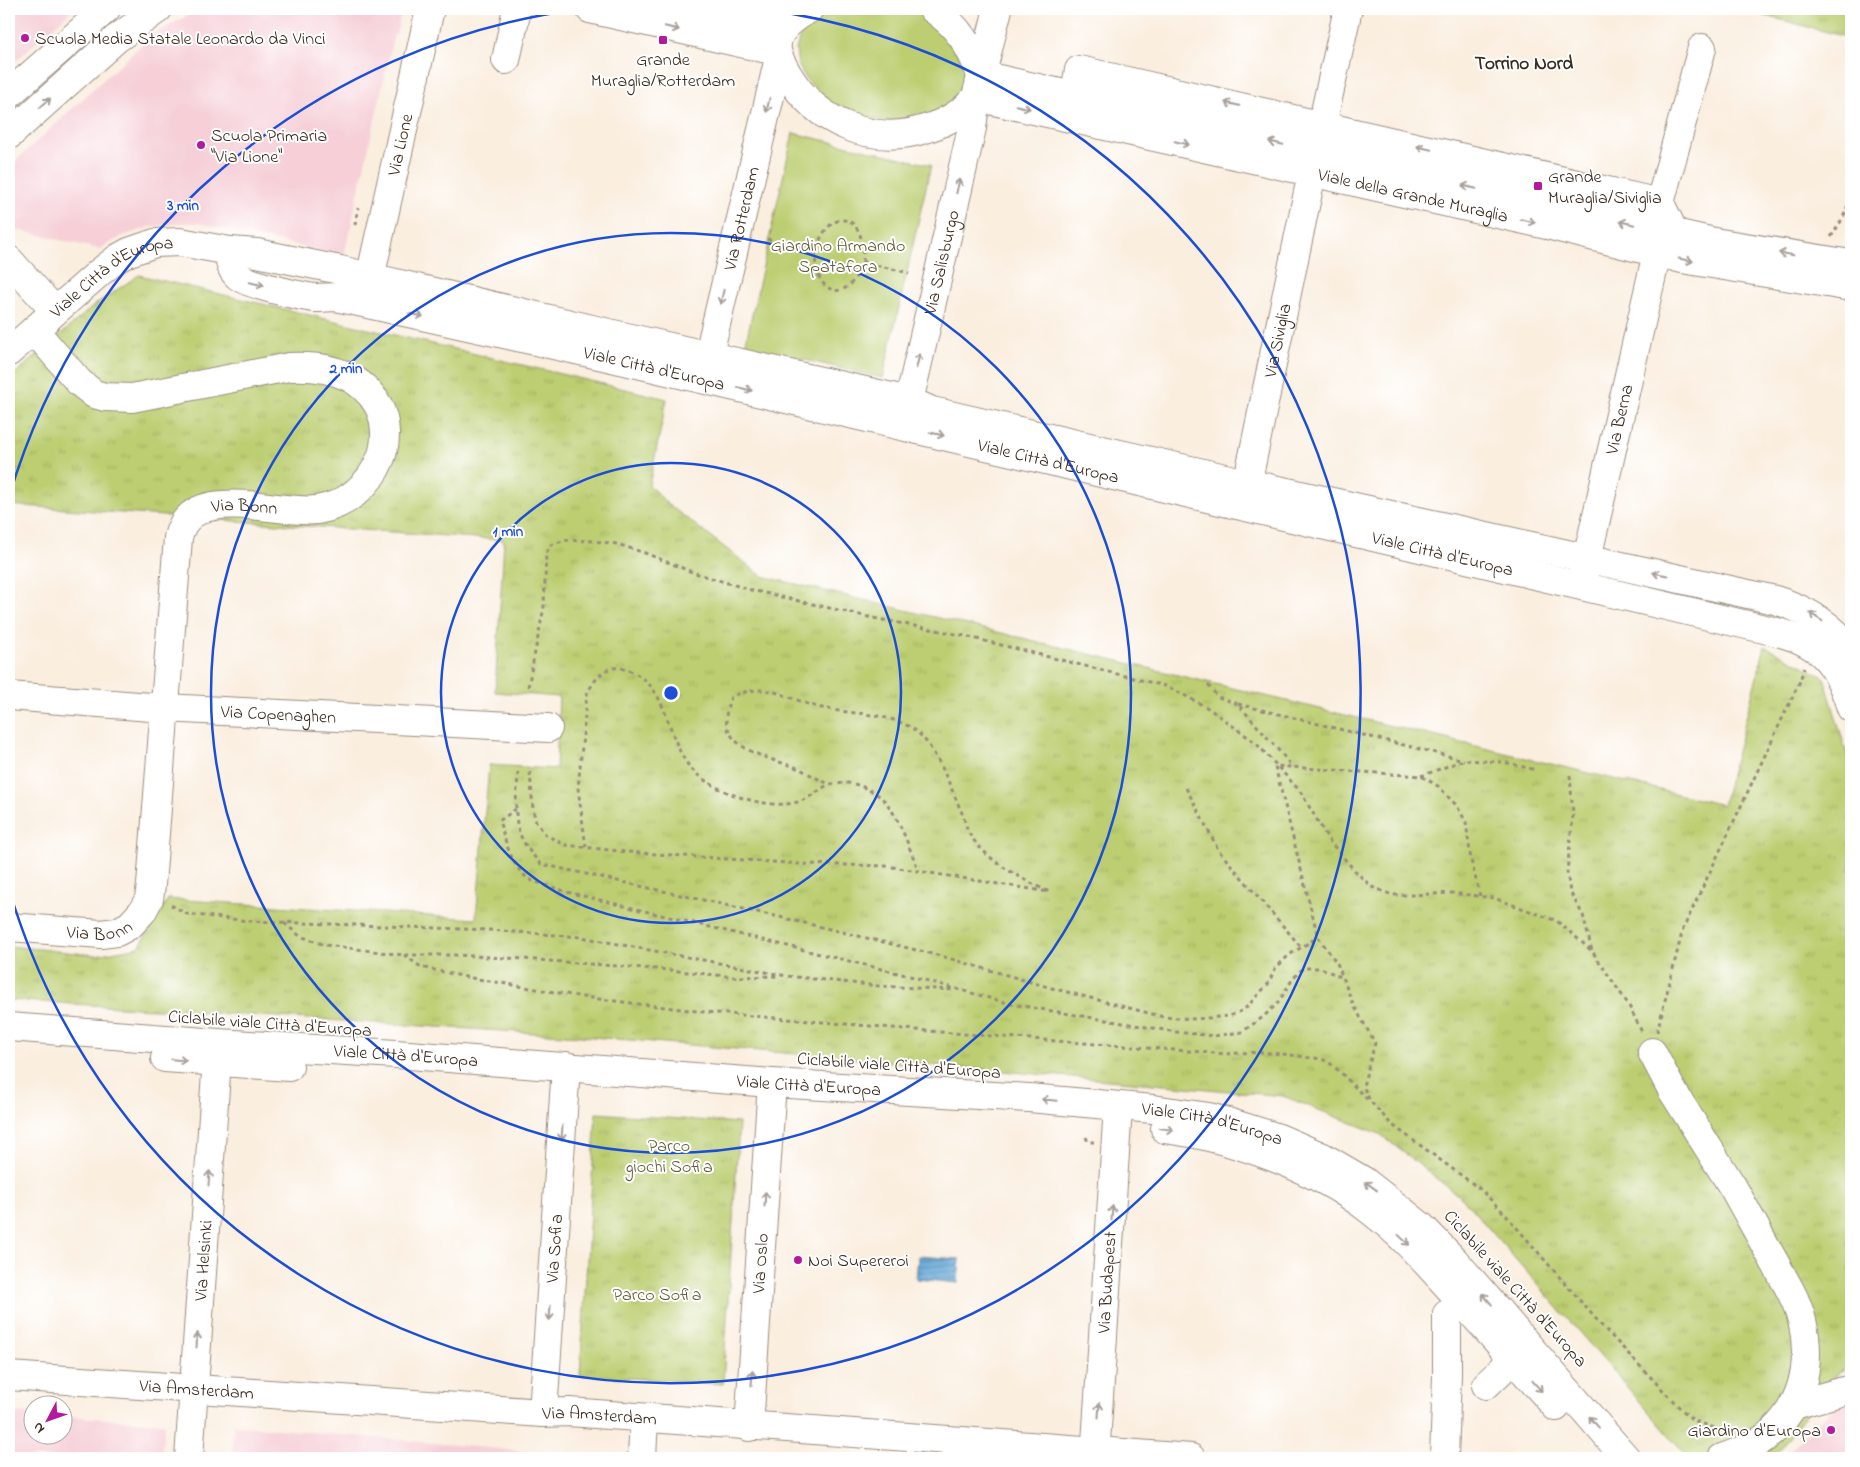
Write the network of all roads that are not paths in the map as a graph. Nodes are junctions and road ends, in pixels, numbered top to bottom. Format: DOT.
graph roads {
  1 [pos="106,9"];
  2 [pos="158,9"];
  3 [pos="430,9"];
  4 [pos="517,9"];
  5 [pos="590,9"];
  6 [pos="684,9"];
  7 [pos="933,9"];
  8 [pos="998,9"];
  9 [pos="1348,9"];
  10 [pos="788,30"];
  11 [pos="1702,48"];
  12 [pos="506,60"];
  13 [pos="978,86"];
  14 [pos="9,94"];
  15 [pos="1074,98"];
  16 [pos="1322,124"];
  17 [pos="9,135"];
  18 [pos="1314,162"];
  19 [pos="1660,203"];
  20 [pos="1666,243"];
  21 [pos="230,251"];
  22 [pos="9,260"];
  23 [pos="1837,271"];
  24 [pos="376,279"];
  25 [pos="364,303"];
  26 [pos="56,312"];
  27 [pos="34,330"];
  28 [pos="9,352"];
  29 [pos="706,368"];
  30 [pos="906,413"];
  31 [pos="1245,495"];
  32 [pos="1587,557"];
  33 [pos="1582,585"];
  34 [pos="1851,650"];
  35 [pos="9,696"];
  36 [pos="164,708"];
  37 [pos="1851,708"];
  38 [pos="548,728"];
  39 [pos="9,927"];
  40 [pos="9,1028"];
  41 [pos="51,1040"];
  42 [pos="9,1046"];
  43 [pos="1652,1052"];
  44 [pos="217,1053"];
  45 [pos="566,1075"];
  46 [pos="772,1092"];
  47 [pos="1118,1115"];
  48 [pos="1447,1314"];
  49 [pos="1520,1353"];
  50 [pos="9,1376"];
  51 [pos="1486,1385"];
  52 [pos="193,1388"];
  53 [pos="1851,1389"];
  54 [pos="1794,1405"];
  55 [pos="543,1413"];
  56 [pos="644,1418"];
  57 [pos="749,1427"];
  58 [pos="1095,1455"];
  59 [pos="189,1458"];
  60 [pos="642,1458"];
  61 [pos="1191,1458"];
  62 [pos="1444,1458"];
  63 [pos="1601,1458"];
  64 [pos="1626,1458"];
  65 [pos="1722,1458"];
  1 -- 14 [label="street"];
  17 -- 2 [label="street, one-way"];
  3 -- 24 [label="street, Via Lione"];
  4 -- 12 [label="street"];
  5 -- 10 [label="street, one-way"];
  6 -- 10 [label="street"];
  7 -- 13 [label="street"];
  8 -- 13 [label="street, Via Salisburgo"];
  9 -- 16 [label="street, Via Siviglia"];
  10 -- 13 [label="street"];
  10 -- 29 [label="street, Via Rotterdam, one-way"];
  11 -- 19 [label="street"];
  13 -- 15 [label="street, Viale della Grande Muraglia"];
  13 -- 18 [label="street, Viale della Grande Muraglia, one-way"];
  30 -- 13 [label="street, Via Salisburgo, one-way"];
  16 -- 15 [label="street, one-way"];
  18 -- 15 [label="street, Viale della Grande Muraglia, one-way"];
  16 -- 18 [label="street, Via Siviglia"];
  19 -- 16 [label="street, one-way"];
  18 -- 20 [label="street, Viale della Grande Muraglia"];
  18 -- 31 [label="street, Via Siviglia"];
  19 -- 20 [label="street"];
  20 -- 23 [label="street, Viale della Grande Muraglia"];
  20 -- 32 [label="street, Via Berna"];
  21 -- 24 [label="street, Viale Città d'Europa"];
  21 -- 25 [label="street, Viale Città d'Europa, one-way"];
  21 -- 26 [label="street, Viale Città d'Europa"];
  22 -- 26 [label="street"];
  24 -- 25 [label="street"];
  24 -- 29 [label="street, Viale Città d'Europa"];
  25 -- 29 [label="street, Viale Città d'Europa, one-way"];
  26 -- 27 [label="street, Viale Città d'Europa"];
  27 -- 28 [label="street, Viale Città d'Europa"];
  27 -- 36 [label="street, Via Bonn"];
  29 -- 30 [label="street, Viale Città d'Europa"];
  30 -- 31 [label="street, Viale Città d'Europa"];
  31 -- 32 [label="street, Viale Città d'Europa"];
  31 -- 33 [label="street, Viale Città d'Europa"];
  32 -- 33 [label="street, Via Berna"];
  34 -- 32 [label="street, Viale Città d'Europa, one-way"];
  33 -- 37 [label="street, Viale Città d'Europa"];
  35 -- 36 [label="street, Via Copenaghen"];
  36 -- 38 [label="street, Via Copenaghen"];
  36 -- 39 [label="street, Via Bonn"];
  40 -- 41 [label="street, Viale Città d'Europa"];
  41 -- 42 [label="street, Viale Città d'Europa"];
  41 -- 44 [label="street, Viale Città d'Europa"];
  43 -- 54 [label="street"];
  44 -- 45 [label="street, Viale Città d'Europa"];
  52 -- 44 [label="street, Via Helsinki, one-way"];
  45 -- 46 [label="street, Viale Città d'Europa"];
  45 -- 55 [label="street, Via Sofia, one-way"];
  46 -- 47 [label="street, Viale Città d'Europa"];
  57 -- 46 [label="street, Via Oslo, one-way"];
  47 -- 49 [label="street, Viale Città d'Europa"];
  58 -- 47 [label="street, Via Budapest, one-way"];
  48 -- 62 [label="street"];
  49 -- 51 [label="street"];
  49 -- 63 [label="street, Viale Città d'Europa, one-way"];
  64 -- 49 [label="street, Viale Città d'Europa, one-way"];
  50 -- 52 [label="street, Via Amsterdam"];
  52 -- 55 [label="street, Via Amsterdam"];
  52 -- 59 [label="street, Via Helsinki"];
  53 -- 54 [label="street"];
  54 -- 65 [label="street"];
  55 -- 56 [label="street, Via Amsterdam"];
  56 -- 57 [label="street, Via Amsterdam"];
  56 -- 60 [label="street"];
  57 -- 58 [label="street, Via Amsterdam"];
  58 -- 61 [label="street, Via Amsterdam"];
}
